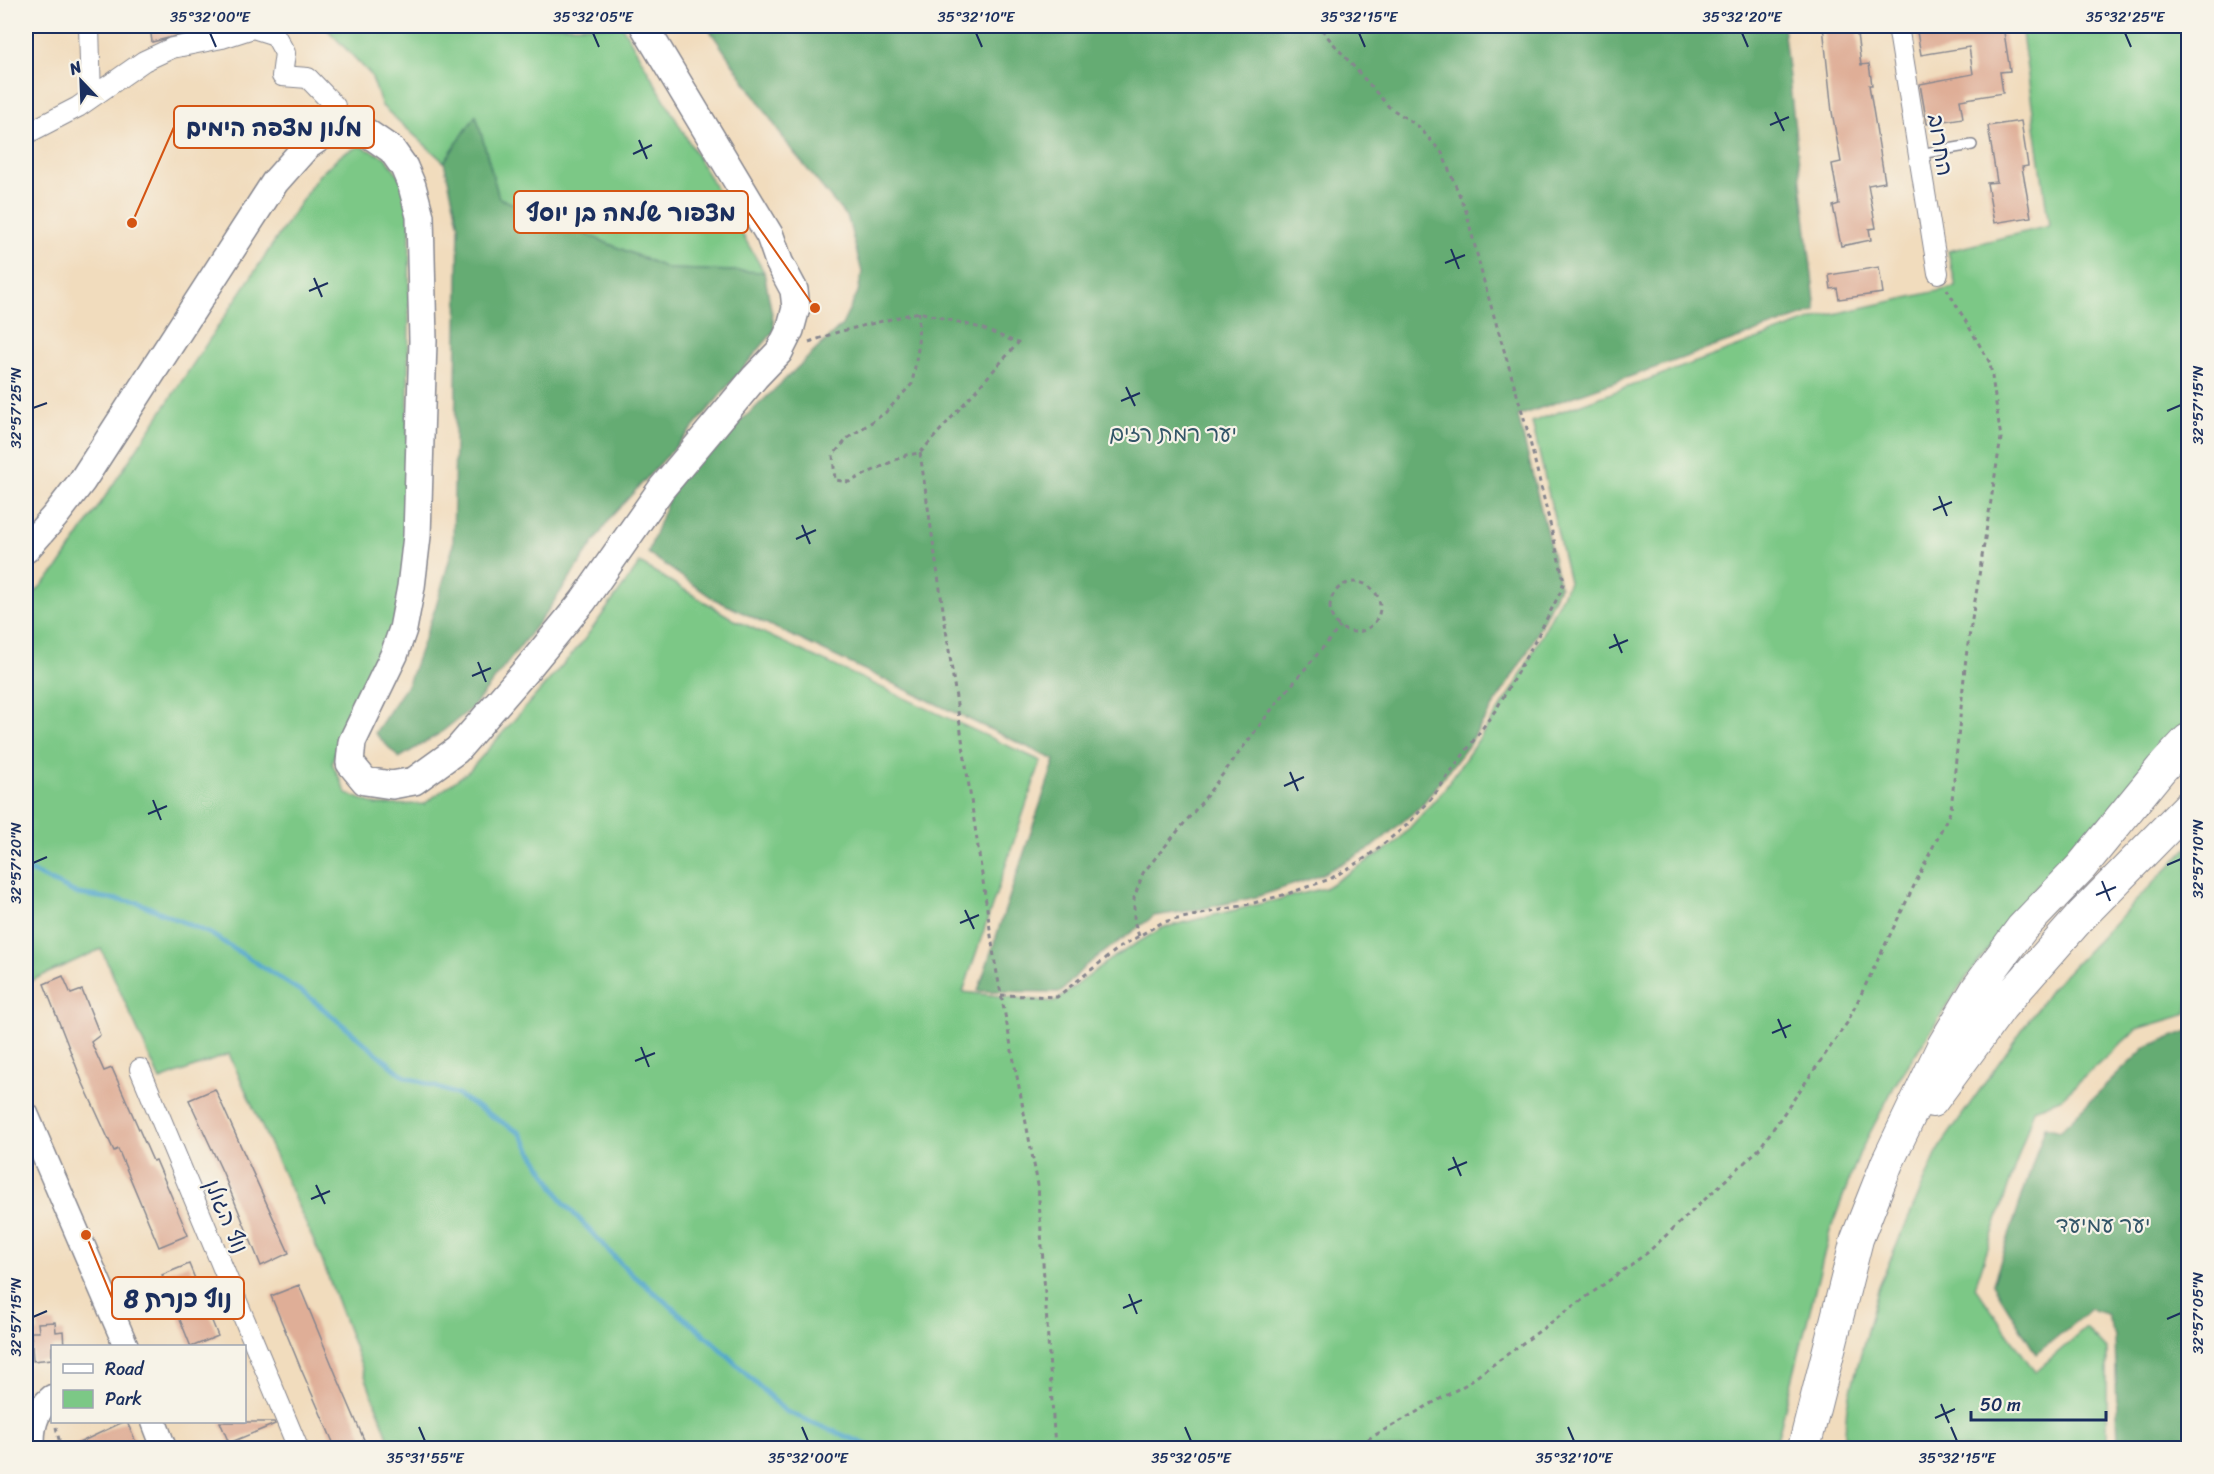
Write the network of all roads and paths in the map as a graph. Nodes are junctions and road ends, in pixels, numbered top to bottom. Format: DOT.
graph roads {
  1 [pos="89,26"];
  2 [pos="644,26"];
  3 [pos="1321,26"];
  4 [pos="1898,26"];
  5 [pos="92,98"];
  6 [pos="339,131"];
  7 [pos="26,134"];
  8 [pos="1972,145"];
  9 [pos="1919,154"];
  10 [pos="1938,273"];
  11 [pos="919,312"];
  12 [pos="779,352"];
  13 [pos="920,453"];
  14 [pos="26,549"];
  15 [pos="1340,627"];
  16 [pos="2188,740"];
  17 [pos="2188,807"];
  18 [pos="1139,936"];
  19 [pos="1001,994"];
  20 [pos="140,1069"];
  21 [pos="26,1114"];
  22 [pos="1887,1163"];
  23 [pos="125,1345"];
  24 [pos="51,1398"];
  25 [pos="39,1416"];
  26 [pos="154,1423"];
  27 [pos="33,1449"];
  28 [pos="61,1449"];
  29 [pos="164,1449"];
  30 [pos="298,1449"];
  31 [pos="1056,1449"];
  32 [pos="1352,1449"];
  33 [pos="1804,1449"];
  1 -- 5 [label="street"];
  2 -- 12 [label="main road"];
  3 -- 18 [label="path"];
  4 -- 9 [label="street, החרוב"];
  5 -- 6 [label="street"];
  5 -- 7 [label="street"];
  6 -- 12 [label="main road"];
  6 -- 14 [label="main road"];
  8 -- 9 [label="lane"];
  9 -- 10 [label="street, החרוב"];
  10 -- 32 [label="path"];
  11 -- 12 [label="path"];
  11 -- 13 [label="path"];
  11 -- 13 [label="path"];
  13 -- 19 [label="path"];
  15 -- 15 [label="path"];
  15 -- 18 [label="path"];
  16 -- 22 [label="highway"];
  17 -- 22 [label="highway"];
  18 -- 19 [label="path"];
  19 -- 31 [label="path"];
  20 -- 30 [label="street, נוף הגולן"];
  21 -- 23 [label="street"];
  22 -- 33 [label="highway"];
  24 -- 25 [label="street"];
  25 -- 27 [label="street"];
  25 -- 28 [label="path"];
  26 -- 29 [label="street"];
}
